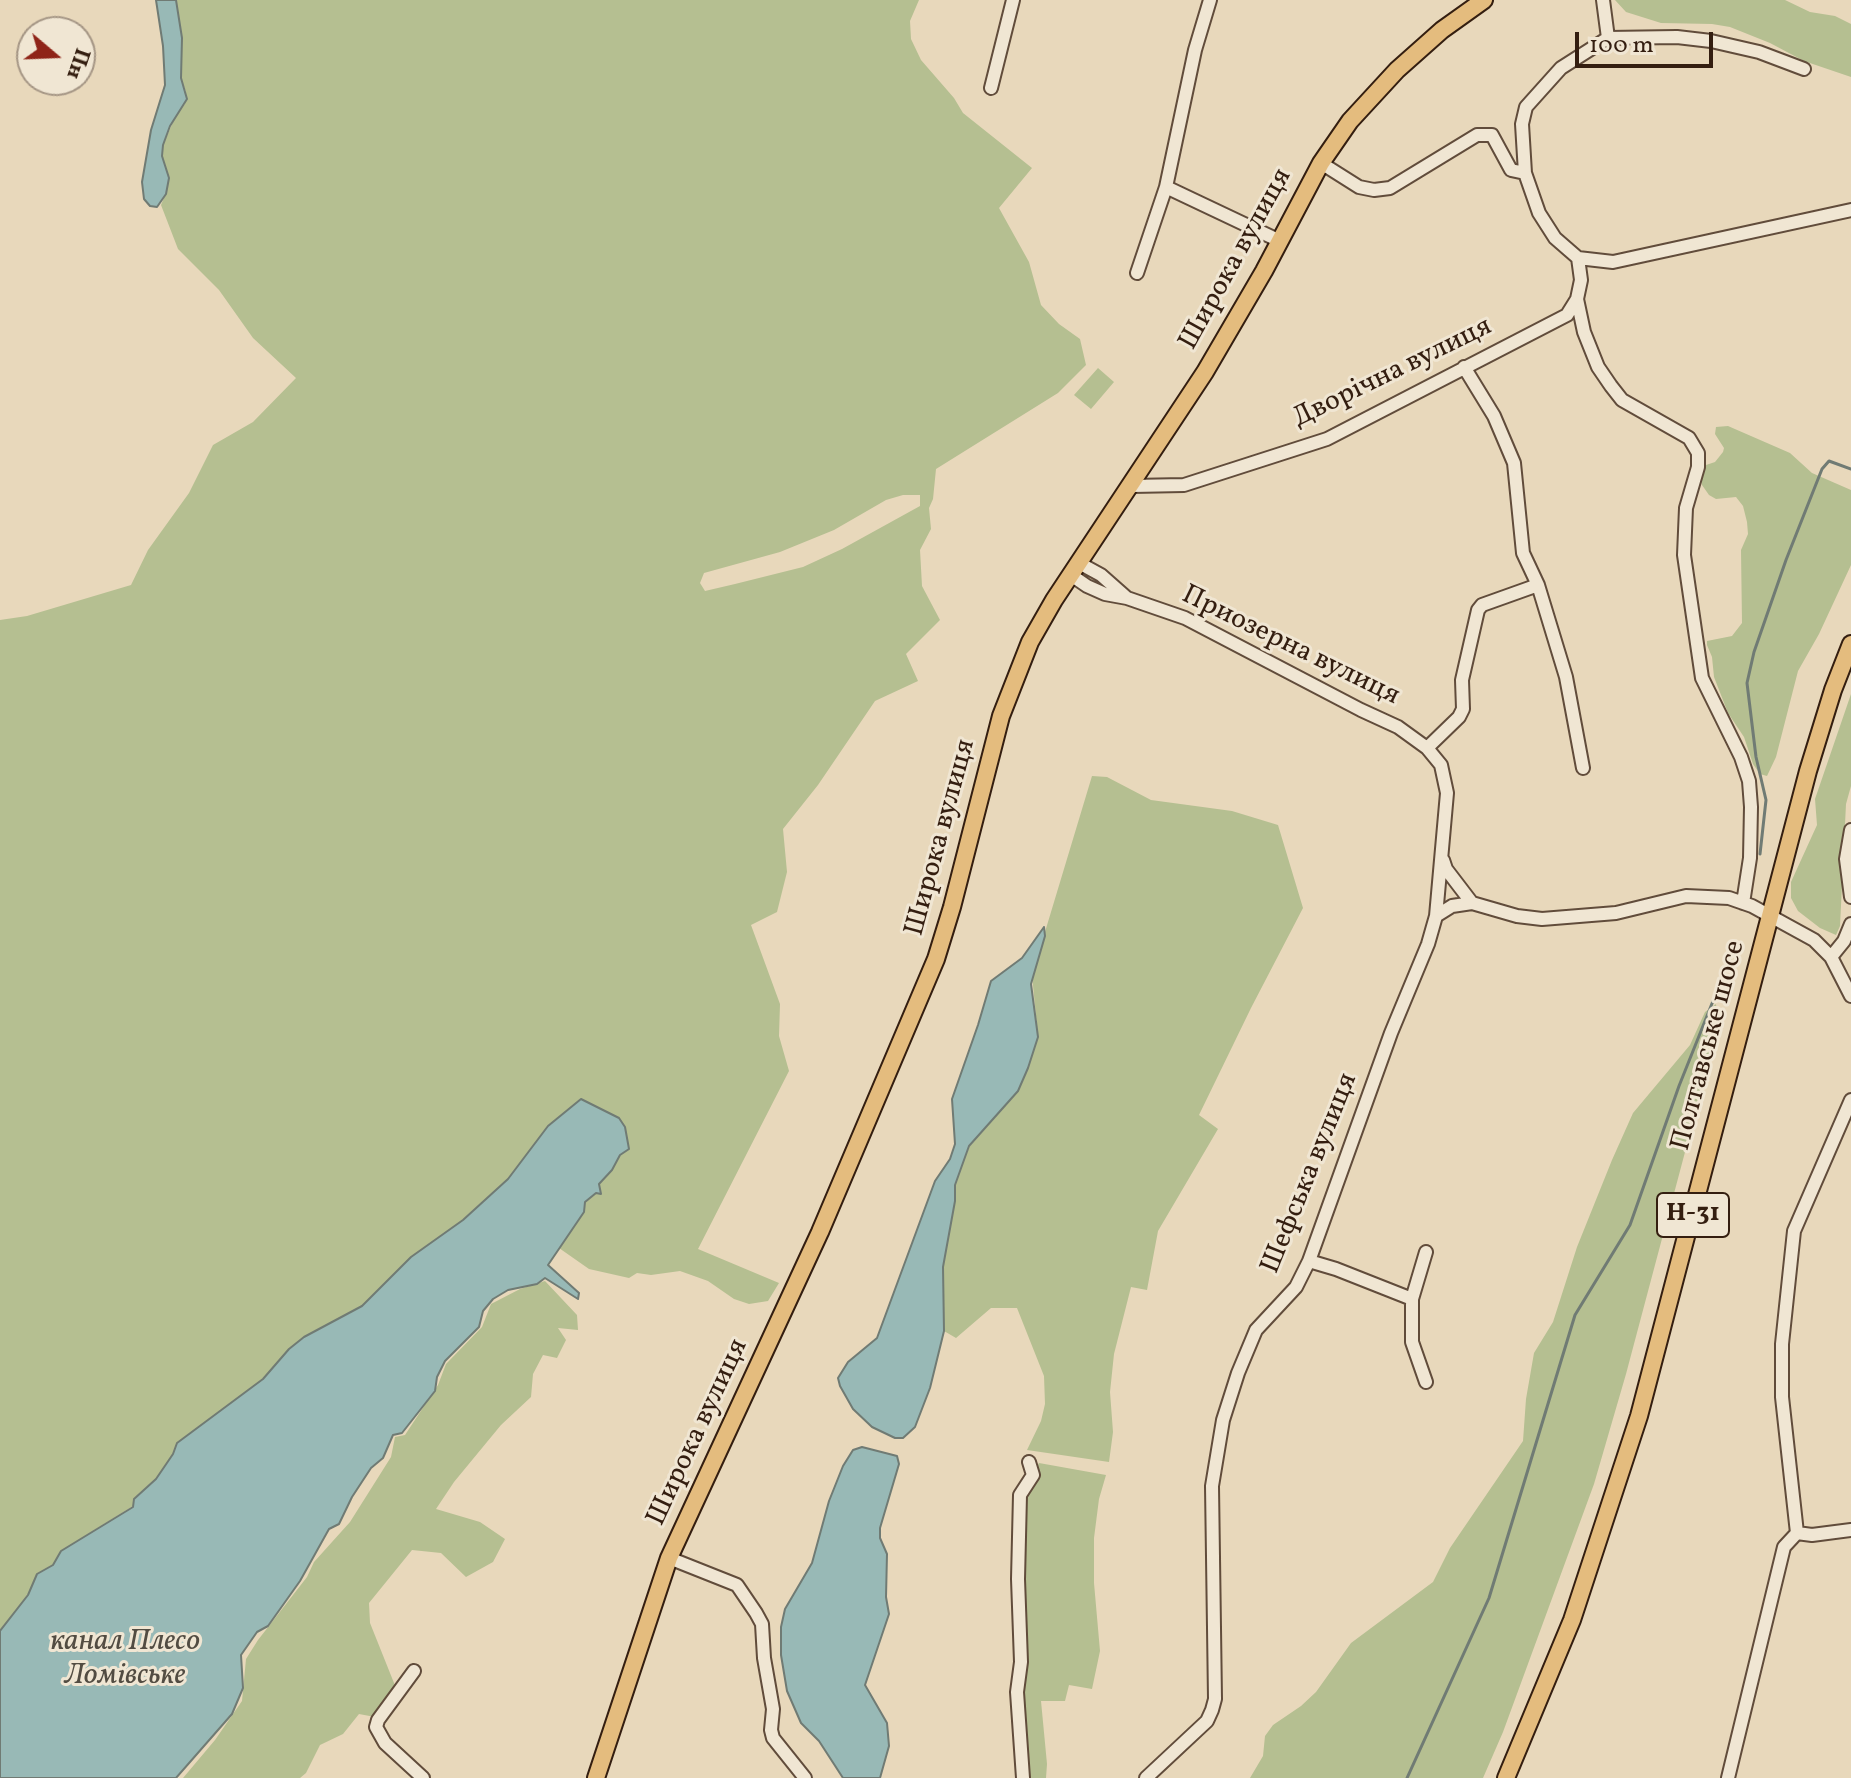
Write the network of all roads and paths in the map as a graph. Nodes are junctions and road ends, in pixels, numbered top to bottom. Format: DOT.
graph roads {
  1 [pos="1013,0"];
  2 [pos="1210,0"];
  3 [pos="1484,0"];
  4 [pos="1603,0"];
  5 [pos="1463,6"];
  6 [pos="1608,38"];
  7 [pos="1804,69"];
  8 [pos="991,88"];
  9 [pos="1321,163"];
  10 [pos="1525,173"];
  11 [pos="1166,187"];
  12 [pos="1851,210"];
  13 [pos="1280,241"];
  14 [pos="1578,258"];
  15 [pos="1137,273"];
  16 [pos="1577,299"];
  17 [pos="1464,367"];
  18 [pos="1132,486"];
  19 [pos="1075,569"];
  20 [pos="1538,585"];
  21 [pos="1851,644"];
  22 [pos="1427,748"];
  23 [pos="1583,768"];
  24 [pos="1851,830"];
  25 [pos="1442,855"];
  26 [pos="1851,897"];
  27 [pos="1472,903"];
  28 [pos="1743,903"];
  29 [pos="1771,915"];
  30 [pos="1436,916"];
  31 [pos="1851,924"];
  32 [pos="1831,957"];
  33 [pos="1851,996"];
  34 [pos="1851,1100"];
  35 [pos="1426,1252"];
  36 [pos="1309,1261"];
  37 [pos="1412,1299"];
  38 [pos="1426,1382"];
  39 [pos="1029,1462"];
  40 [pos="1851,1530"];
  41 [pos="1797,1533"];
  42 [pos="669,1558"];
  43 [pos="414,1671"];
  44 [pos="423,1778"];
  45 [pos="596,1778"];
  46 [pos="805,1778"];
  47 [pos="1023,1778"];
  48 [pos="1146,1778"];
  49 [pos="1506,1778"];
  50 [pos="1728,1778"];
  1 -- 8 [label="street"];
  2 -- 11 [label="street"];
  3 -- 5 [label="main road, Широка вулиця"];
  4 -- 6 [label="street"];
  5 -- 9 [label="main road, Широка вулиця"];
  6 -- 7 [label="street"];
  6 -- 10 [label="street"];
  9 -- 10 [label="street"];
  9 -- 13 [label="main road, Широка вулиця"];
  10 -- 14 [label="street"];
  11 -- 13 [label="street"];
  11 -- 15 [label="street"];
  12 -- 14 [label="street"];
  13 -- 18 [label="main road, Широка вулиця"];
  14 -- 16 [label="street"];
  16 -- 17 [label="street, Дворічна вулиця"];
  16 -- 28 [label="street"];
  17 -- 18 [label="street, Дворічна вулиця"];
  17 -- 20 [label="street"];
  18 -- 19 [label="main road, Широка вулиця"];
  19 -- 22 [label="street, Приозерна вулиця"];
  19 -- 42 [label="main road, Широка вулиця"];
  20 -- 22 [label="street"];
  20 -- 23 [label="street"];
  21 -- 29 [label="main road, Полтавське шосе / Н-31"];
  22 -- 25 [label="street, Шефська вулиця"];
  24 -- 26 [label="street"];
  25 -- 27 [label="street"];
  25 -- 30 [label="street, Шефська вулиця"];
  27 -- 28 [label="street"];
  27 -- 30 [label="street"];
  28 -- 29 [label="street"];
  29 -- 32 [label="street"];
  29 -- 49 [label="main road, Полтавське шосе / Н-31"];
  30 -- 36 [label="street, Шефська вулиця"];
  31 -- 32 [label="street"];
  32 -- 33 [label="street"];
  34 -- 41 [label="street"];
  35 -- 37 [label="street"];
  36 -- 37 [label="street"];
  36 -- 48 [label="street, Шефська вулиця"];
  37 -- 38 [label="street"];
  39 -- 47 [label="street"];
  40 -- 41 [label="street"];
  41 -- 50 [label="street"];
  42 -- 45 [label="main road, Широка вулиця"];
  42 -- 46 [label="street"];
  43 -- 44 [label="street"];
}
